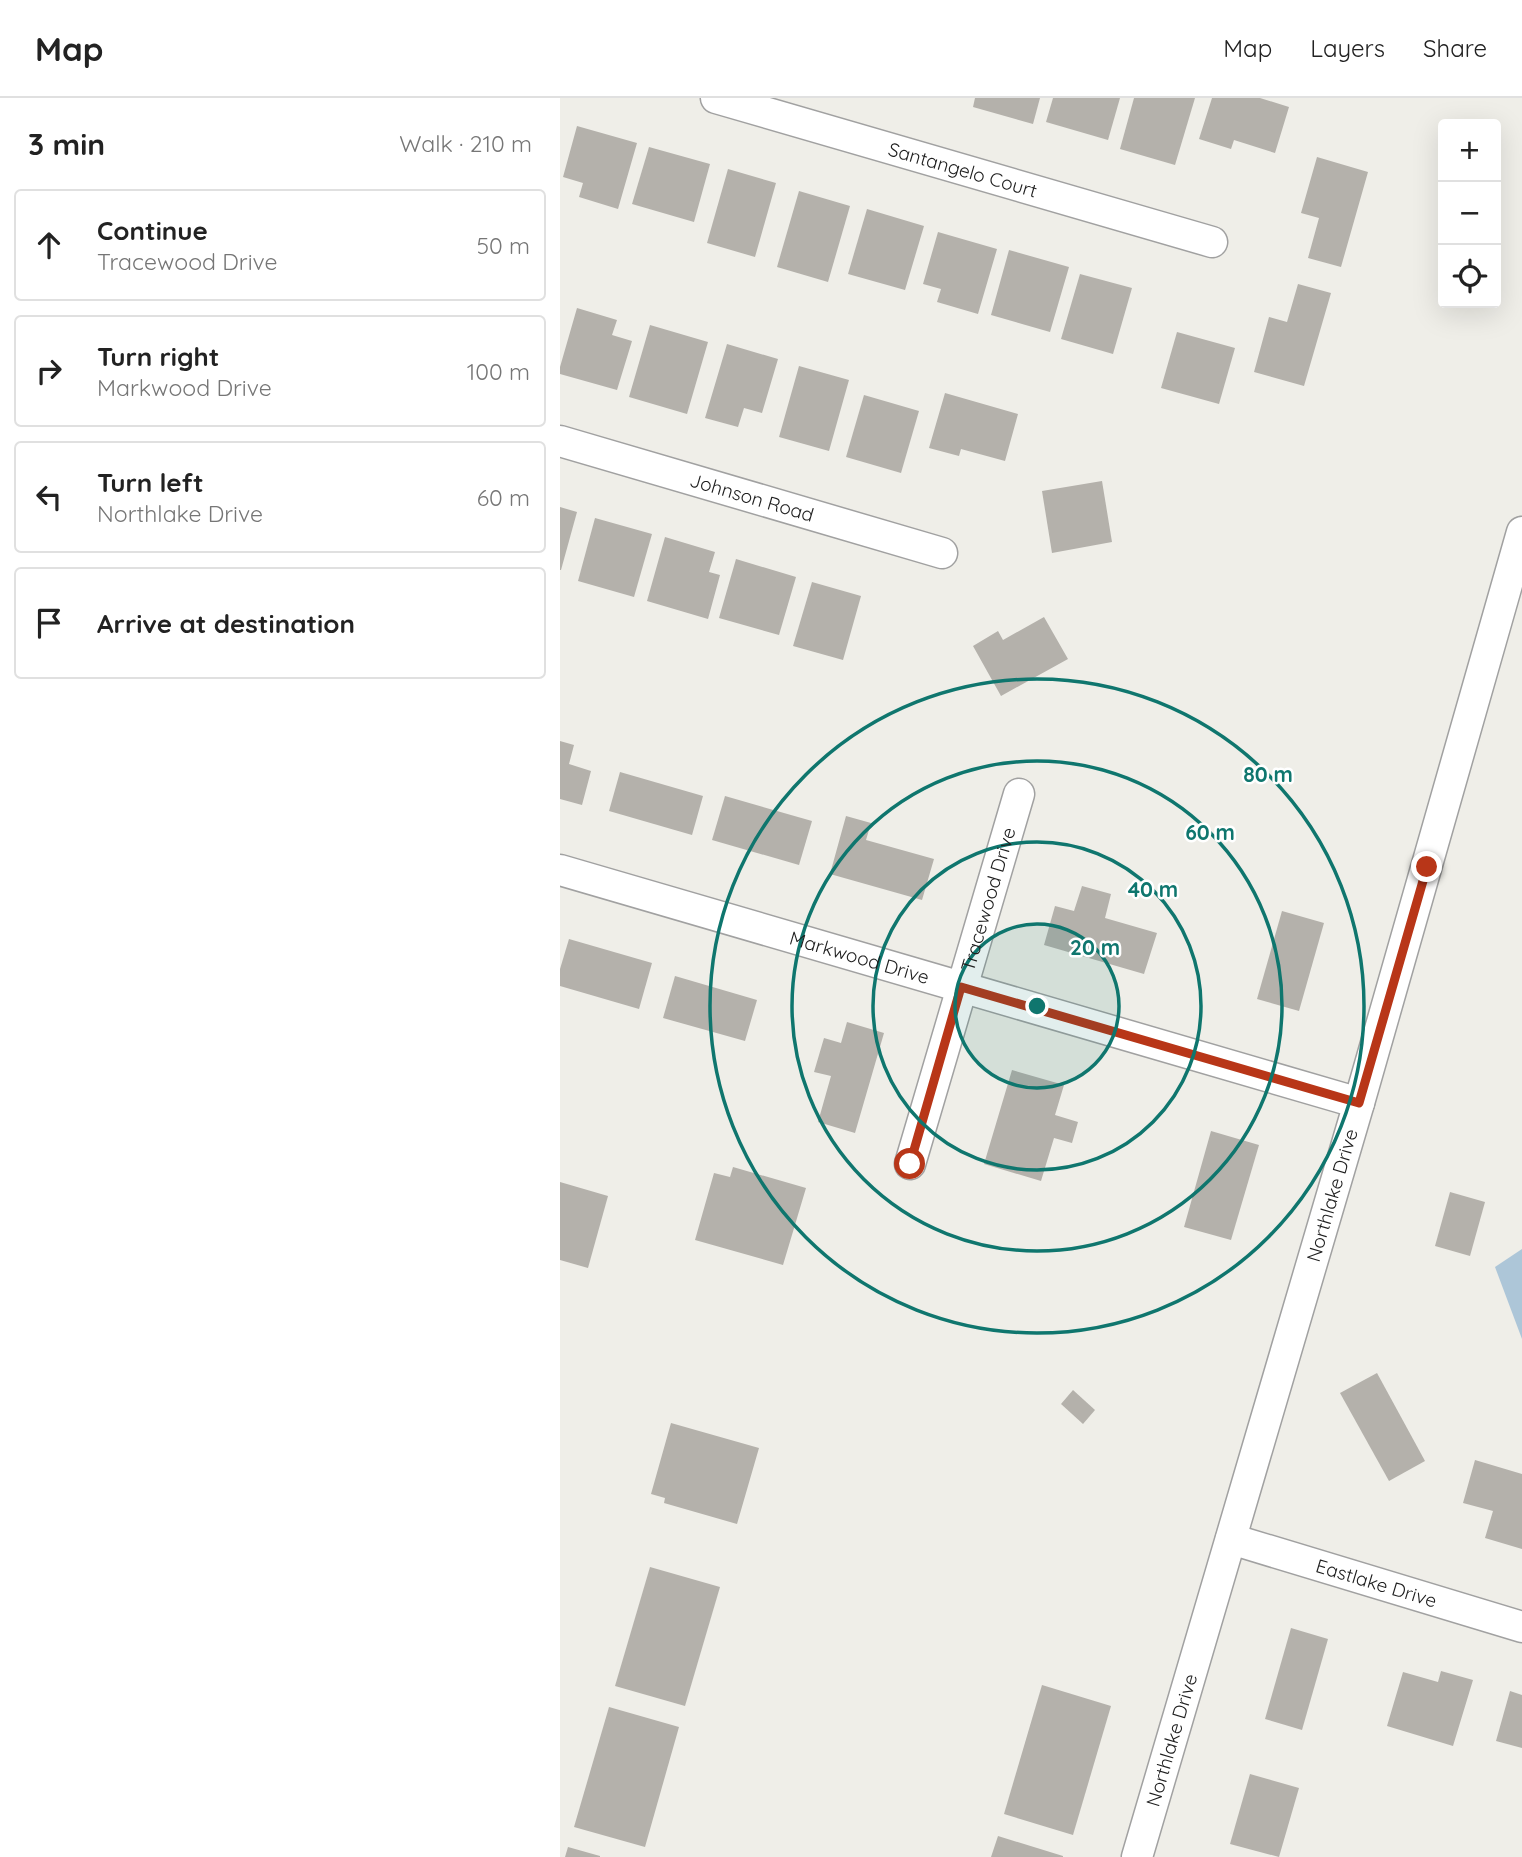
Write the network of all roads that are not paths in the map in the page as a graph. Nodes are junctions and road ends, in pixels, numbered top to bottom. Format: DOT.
graph roads {
  1 [pos="716,98"];
  2 [pos="1212,242"];
  3 [pos="560,442"];
  4 [pos="1522,532"];
  5 [pos="942,553"];
  6 [pos="1019,794"];
  7 [pos="560,870"];
  8 [pos="961,987"];
  9 [pos="1359,1103"];
  10 [pos="910,1164"];
  11 [pos="1231,1539"];
  12 [pos="1522,1628"];
  13 [pos="1137,1857"];
  1 -- 2 [label="street, Santangelo Court"];
  3 -- 5 [label="street, Johnson Road"];
  4 -- 9 [label="street, Northlake Drive"];
  6 -- 8 [label="street, Tracewood Drive"];
  7 -- 8 [label="street, Markwood Drive"];
  8 -- 9 [label="street, Markwood Drive"];
  8 -- 10 [label="street, Tracewood Drive"];
  9 -- 11 [label="street, Northlake Drive"];
  11 -- 12 [label="street, Eastlake Drive"];
  11 -- 13 [label="street, Northlake Drive"];
}
